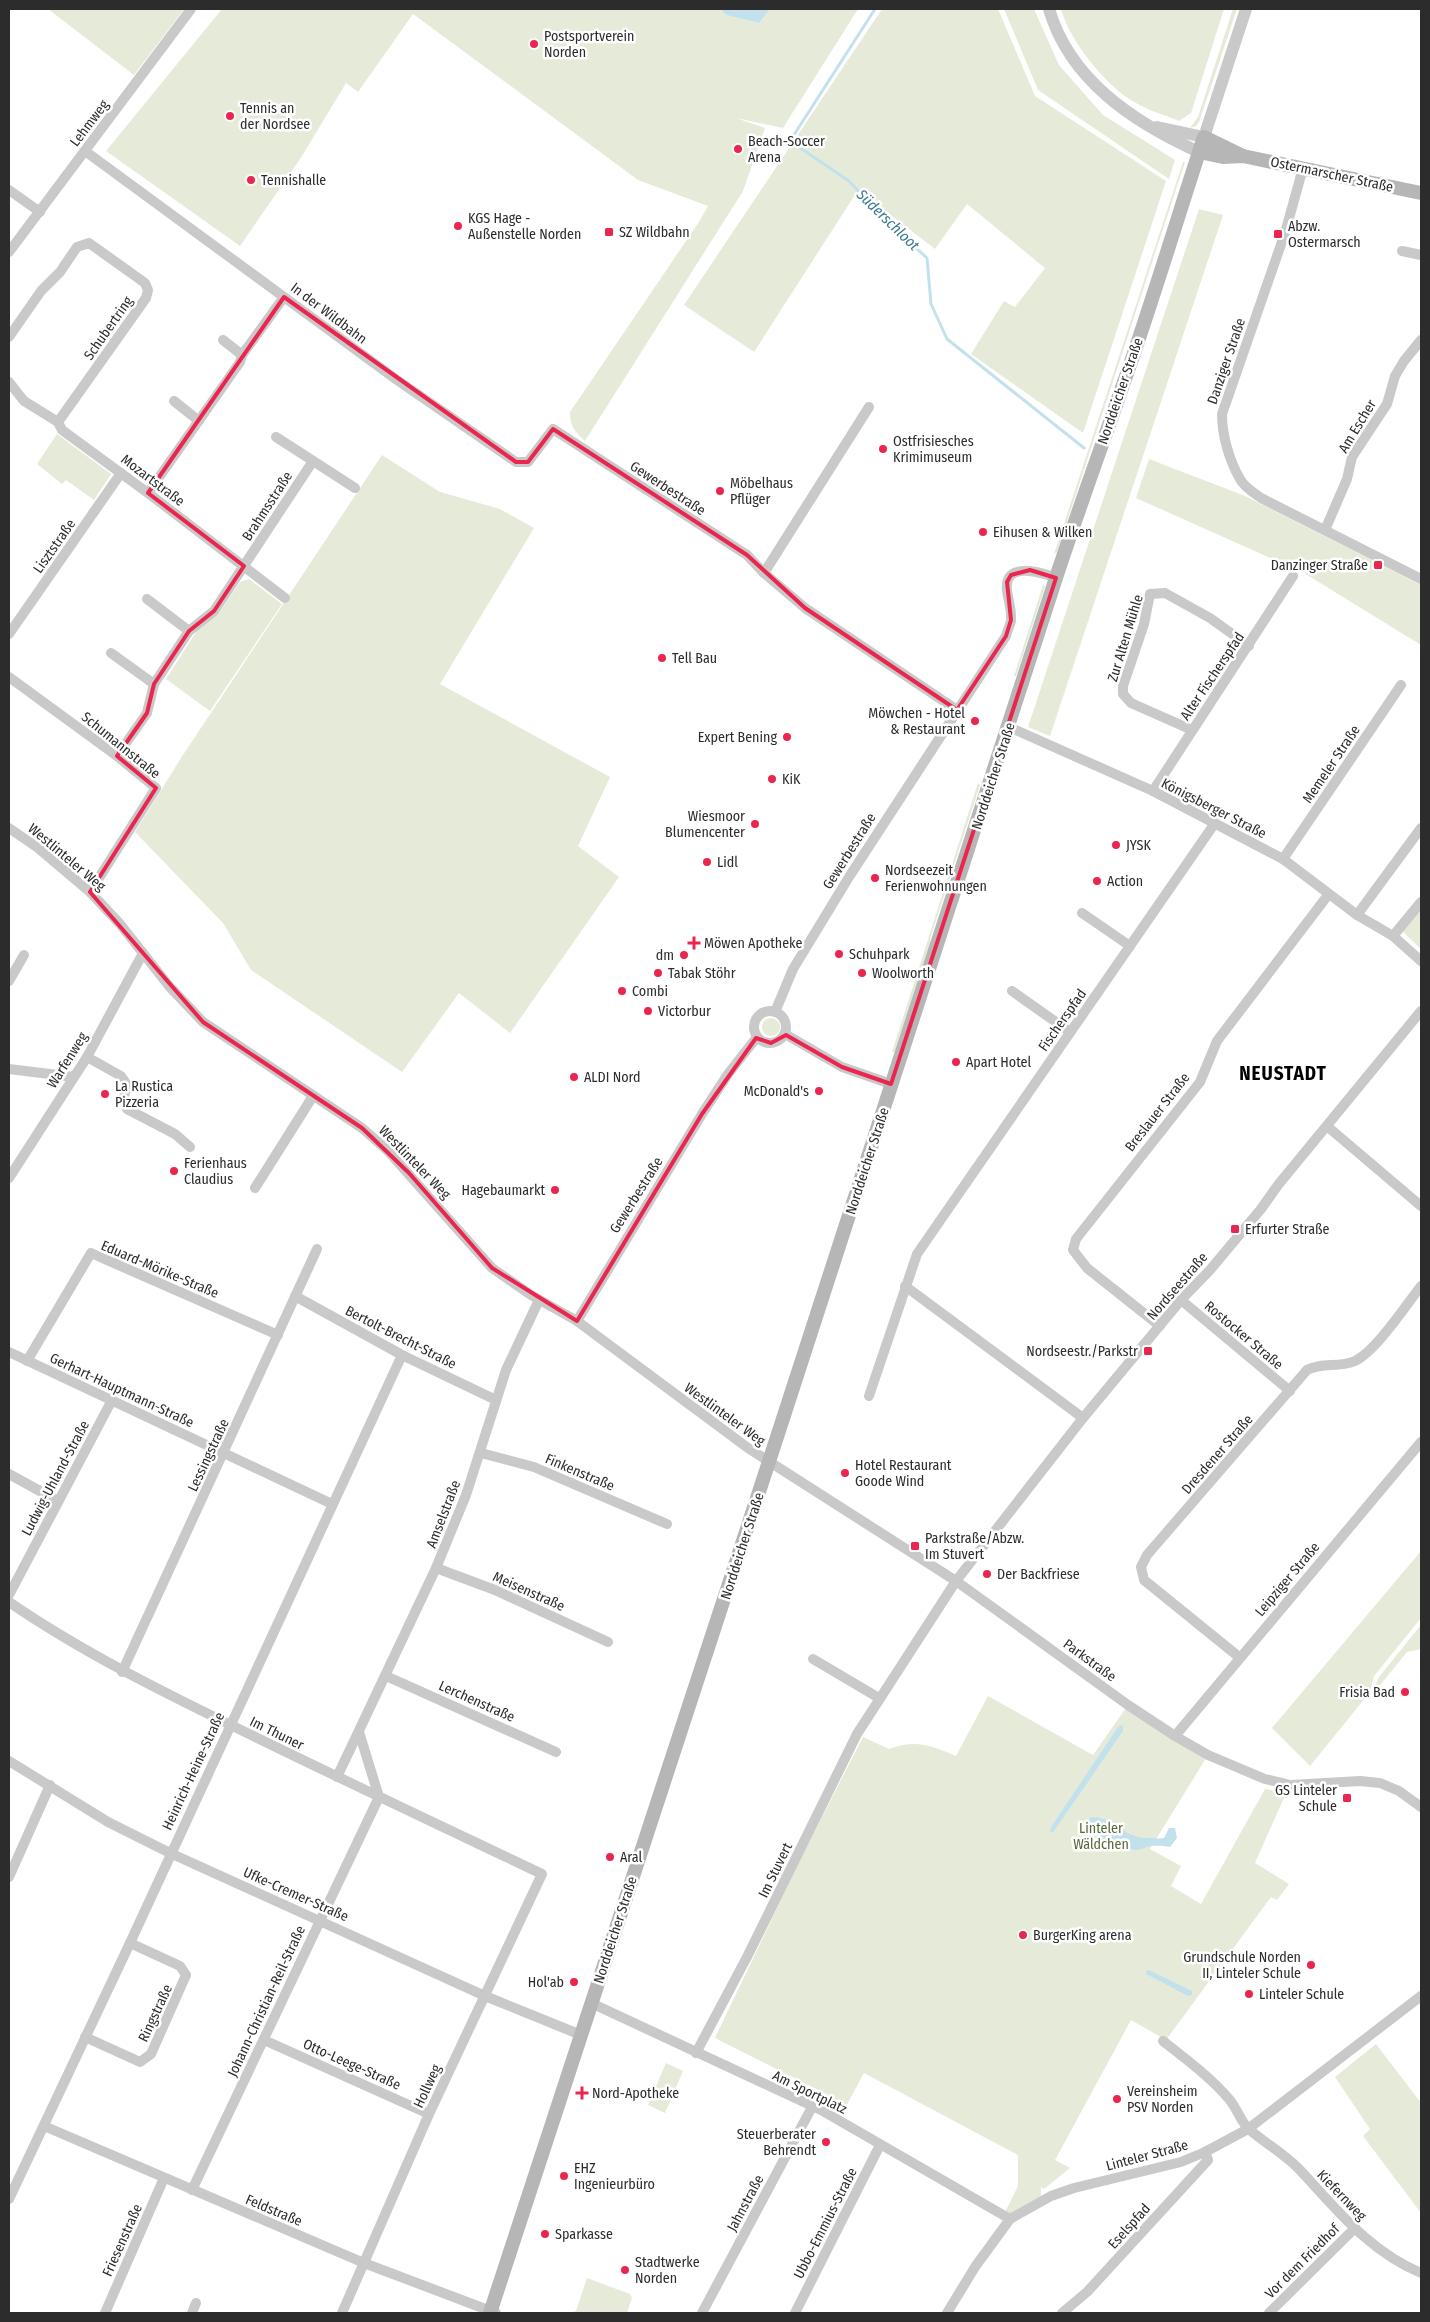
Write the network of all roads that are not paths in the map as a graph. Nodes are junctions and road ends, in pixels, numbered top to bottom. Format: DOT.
graph roads {
  1 [pos="191,9"];
  2 [pos="1049,9"];
  3 [pos="1246,9"];
  4 [pos="1150,126"];
  5 [pos="1204,137"];
  6 [pos="85,151"];
  7 [pos="1199,152"];
  8 [pos="1243,156"];
  9 [pos="1303,168"];
  10 [pos="9,190"];
  11 [pos="1421,193"];
  12 [pos="40,212"];
  13 [pos="1402,251"];
  14 [pos="9,252"];
  15 [pos="1421,255"];
  16 [pos="284,297"];
  17 [pos="9,337"];
  18 [pos="223,340"];
  19 [pos="1421,340"];
  20 [pos="242,355"];
  21 [pos="9,382"];
  22 [pos="174,401"];
  23 [pos="869,406"];
  24 [pos="199,421"];
  25 [pos="58,422"];
  26 [pos="553,429"];
  27 [pos="276,437"];
  28 [pos="313,461"];
  29 [pos="121,473"];
  30 [pos="355,488"];
  31 [pos="148,492"];
  32 [pos="1325,530"];
  33 [pos="244,566"];
  34 [pos="764,574"];
  35 [pos="1293,576"];
  36 [pos="1056,578"];
  37 [pos="1421,579"];
  38 [pos="285,598"];
  39 [pos="147,599"];
  40 [pos="189,631"];
  41 [pos="9,634"];
  42 [pos="1249,646"];
  43 [pos="111,653"];
  44 [pos="9,677"];
  45 [pos="154,684"];
  46 [pos="1401,685"];
  47 [pos="957,710"];
  48 [pos="1009,727"];
  49 [pos="1192,730"];
  50 [pos="117,756"];
  51 [pos="1153,791"];
  52 [pos="1215,823"];
  53 [pos="9,828"];
  54 [pos="1421,828"];
  55 [pos="1283,859"];
  56 [pos="90,892"];
  57 [pos="1328,895"];
  58 [pos="1421,902"];
  59 [pos="1082,913"];
  60 [pos="1356,915"];
  61 [pos="1393,936"];
  62 [pos="1130,946"];
  63 [pos="143,953"];
  64 [pos="24,955"];
  65 [pos="1421,961"];
  66 [pos="9,981"];
  67 [pos="1012,991"];
  68 [pos="1421,1011"];
  69 [pos="774,1012"];
  70 [pos="1070,1032"];
  71 [pos="785,1034"];
  72 [pos="758,1037"];
  73 [pos="87,1057"];
  74 [pos="9,1069"];
  75 [pos="74,1077"];
  76 [pos="891,1084"];
  77 [pos="313,1096"];
  78 [pos="1328,1127"];
  79 [pos="190,1147"];
  80 [pos="9,1178"];
  81 [pos="255,1188"];
  82 [pos="1421,1206"];
  83 [pos="317,1249"];
  84 [pos="904,1286"];
  85 [pos="1421,1286"];
  86 [pos="295,1296"];
  87 [pos="539,1300"];
  88 [pos="1181,1300"];
  89 [pos="577,1321"];
  90 [pos="1160,1326"];
  91 [pos="278,1335"];
  92 [pos="9,1352"];
  93 [pos="402,1355"];
  94 [pos="27,1361"];
  95 [pos="1290,1391"];
  96 [pos="869,1396"];
  97 [pos="112,1400"];
  98 [pos="496,1400"];
  99 [pos="1083,1418"];
  100 [pos="1421,1442"];
  101 [pos="224,1453"];
  102 [pos="481,1453"];
  103 [pos="769,1461"];
  104 [pos="9,1474"];
  105 [pos="58,1501"];
  106 [pos="332,1504"];
  107 [pos="667,1524"];
  108 [pos="436,1568"];
  109 [pos="956,1581"];
  110 [pos="9,1595"];
  111 [pos="9,1602"];
  112 [pos="608,1642"];
  113 [pos="1240,1657"];
  114 [pos="813,1659"];
  115 [pos="122,1672"];
  116 [pos="386,1676"];
  117 [pos="879,1698"];
  118 [pos="230,1725"];
  119 [pos="359,1732"];
  120 [pos="1175,1736"];
  121 [pos="556,1752"];
  122 [pos="9,1761"];
  123 [pos="337,1778"];
  124 [pos="50,1785"];
  125 [pos="379,1797"];
  126 [pos="1421,1806"];
  127 [pos="170,1853"];
  128 [pos="542,1874"];
  129 [pos="9,1877"];
  130 [pos="320,1919"];
  131 [pos="130,1943"];
  132 [pos="485,1996"];
  133 [pos="1421,1996"];
  134 [pos="591,2003"];
  135 [pos="581,2035"];
  136 [pos="85,2037"];
  137 [pos="264,2040"];
  138 [pos="1163,2041"];
  139 [pos="696,2053"];
  140 [pos="812,2107"];
  141 [pos="429,2114"];
  142 [pos="44,2126"];
  143 [pos="1248,2129"];
  144 [pos="880,2145"];
  145 [pos="1205,2152"];
  146 [pos="164,2178"];
  147 [pos="192,2190"];
  148 [pos="9,2199"];
  149 [pos="1010,2219"];
  150 [pos="1355,2228"];
  151 [pos="364,2263"];
  152 [pos="1421,2273"];
  153 [pos="196,2303"];
  154 [pos="105,2313"];
  155 [pos="192,2313"];
  156 [pos="342,2313"];
  157 [pos="492,2313"];
  158 [pos="702,2313"];
  159 [pos="795,2313"];
  160 [pos="948,2313"];
  161 [pos="1062,2313"];
  162 [pos="1269,2313"];
  1 -- 6 [label="street, Lehmweg"];
  2 -- 4 [label="street"];
  3 -- 5 [label="street, Norddeicher Straße"];
  4 -- 5 [label="street"];
  4 -- 7 [label="street"];
  5 -- 7 [label="main road, Norddeicher Straße"];
  5 -- 8 [label="main road, Ostermarscher Straße"];
  6 -- 12 [label="street, Lehmweg"];
  6 -- 16 [label="street, In der Wildbahn"];
  7 -- 8 [label="main road, Ostermarscher Straße"];
  7 -- 36 [label="main road, Norddeicher Straße"];
  8 -- 9 [label="main road, Ostermarscher Straße"];
  9 -- 11 [label="main road, Ostermarscher Straße"];
  9 -- 32 [label="street, Danziger Straße"];
  10 -- 12 [label="street"];
  12 -- 14 [label="street, Lehmweg"];
  13 -- 15 [label="street"];
  16 -- 20 [label="street"];
  16 -- 26 [label="street, In der Wildbahn"];
  17 -- 25 [label="street, Schubertring"];
  18 -- 20 [label="street"];
  19 -- 32 [label="street, Am Escher"];
  20 -- 24 [label="street"];
  21 -- 25 [label="street, Mozartstraße"];
  22 -- 24 [label="street"];
  23 -- 34 [label="street"];
  24 -- 31 [label="street"];
  25 -- 29 [label="street, Mozartstraße"];
  26 -- 34 [label="street, Gewerbestraße"];
  27 -- 28 [label="street"];
  28 -- 30 [label="street"];
  28 -- 33 [label="street, Brahmsstraße"];
  29 -- 31 [label="street, Mozartstraße"];
  29 -- 41 [label="street, Lisztstraße"];
  31 -- 33 [label="street, Mozartstraße"];
  32 -- 37 [label="street, Danziger Straße"];
  33 -- 38 [label="street, Mozartstraße"];
  33 -- 40 [label="street, Brahmsstraße"];
  34 -- 47 [label="street, Gewerbestraße"];
  35 -- 42 [label="street, Alter Fischerspfad"];
  36 -- 47 [label="street, Gewerbestraße"];
  36 -- 48 [label="main road, Norddeicher Straße"];
  39 -- 40 [label="street"];
  40 -- 45 [label="street, Brahmsstraße"];
  42 -- 49 [label="street, Alter Fischerspfad"];
  42 -- 49 [label="street, Zur Alten Mühle"];
  43 -- 45 [label="street"];
  44 -- 50 [label="street, Schumannstraße"];
  45 -- 50 [label="street, Brahmsstraße"];
  46 -- 55 [label="street, Memeler Straße"];
  47 -- 69 [label="street, Gewerbestraße"];
  48 -- 51 [label="street, Königsberger Straße"];
  48 -- 76 [label="main road, Norddeicher Straße"];
  49 -- 51 [label="street, Alter Fischerspfad"];
  50 -- 56 [label="street, Schumannstraße"];
  51 -- 52 [label="street, Königsberger Straße"];
  52 -- 55 [label="street, Königsberger Straße"];
  52 -- 62 [label="street, Fischerspfad"];
  53 -- 56 [label="street, Westlinteler Weg"];
  54 -- 60 [label="street"];
  55 -- 57 [label="street, Königsberger Straße"];
  56 -- 63 [label="street, Westlinteler Weg"];
  57 -- 60 [label="street, Königsberger Straße"];
  57 -- 90 [label="street, Breslauer Straße"];
  58 -- 61 [label="street"];
  59 -- 62 [label="street"];
  60 -- 61 [label="street, Königsberger Straße"];
  61 -- 65 [label="street, Königsberger Straße"];
  62 -- 70 [label="street, Fischerspfad"];
  63 -- 73 [label="street, Warfenweg"];
  63 -- 77 [label="street, Westlinteler Weg"];
  64 -- 66 [label="street"];
  67 -- 70 [label="street"];
  68 -- 78 [label="street, Nordseestraße"];
  69 -- 71 [label="street"];
  69 -- 72 [label="street"];
  70 -- 84 [label="street, Fischerspfad"];
  71 -- 72 [label="street"];
  71 -- 76 [label="street"];
  72 -- 89 [label="street, Gewerbestraße"];
  73 -- 75 [label="street, Warfenweg"];
  73 -- 79 [label="street"];
  74 -- 75 [label="street"];
  75 -- 80 [label="street, Warfenweg"];
  76 -- 103 [label="main road, Norddeicher Straße"];
  77 -- 81 [label="street"];
  77 -- 87 [label="street, Westlinteler Weg"];
  78 -- 82 [label="street"];
  78 -- 88 [label="street, Nordseestraße"];
  83 -- 86 [label="street, Lessingstraße"];
  84 -- 96 [label="street, Fischerspfad"];
  84 -- 99 [label="street"];
  85 -- 95 [label="street, Dresdener Straße"];
  86 -- 91 [label="street, Lessingstraße"];
  86 -- 93 [label="street, Bertolt-Brecht-Straße"];
  87 -- 89 [label="street, Westlinteler Weg"];
  87 -- 98 [label="street, Amselstraße"];
  88 -- 90 [label="street, Nordseestraße"];
  88 -- 95 [label="street, Rostocker Straße"];
  89 -- 103 [label="street, Westlinteler Weg"];
  90 -- 99 [label="street, Nordseestraße"];
  91 -- 94 [label="street, Eduard-Mörike-Straße"];
  91 -- 101 [label="street, Lessingstraße"];
  92 -- 94 [label="street, Gerhart-Hauptmann-Straße"];
  93 -- 98 [label="street, Bertolt-Brecht-Straße"];
  93 -- 106 [label="street, Heinrich-Heine-Straße"];
  94 -- 97 [label="street, Gerhart-Hauptmann-Straße"];
  95 -- 113 [label="street, Dresdener Straße"];
  97 -- 101 [label="street, Gerhart-Hauptmann-Straße"];
  97 -- 105 [label="street, Ludwig-Uhland-Straße"];
  98 -- 102 [label="street, Amselstraße"];
  99 -- 109 [label="street, Nordseestraße"];
  100 -- 113 [label="street, Leipziger Straße"];
  101 -- 106 [label="street, Gerhart-Hauptmann-Straße"];
  101 -- 115 [label="street, Lessingstraße"];
  102 -- 107 [label="street, Finkenstraße"];
  102 -- 108 [label="street, Amselstraße"];
  103 -- 109 [label="street, Parkstraße"];
  103 -- 134 [label="main road, Norddeicher Straße"];
  104 -- 105 [label="street"];
  105 -- 110 [label="street, Ludwig-Uhland-Straße"];
  106 -- 118 [label="street, Heinrich-Heine-Straße"];
  108 -- 112 [label="street, Meisenstraße"];
  108 -- 116 [label="street, Amselstraße"];
  109 -- 117 [label="street, Im Stuvert"];
  109 -- 120 [label="street, Parkstraße"];
  111 -- 115 [label="street, Im Thuner"];
  113 -- 120 [label="street, Leipziger Straße"];
  114 -- 117 [label="street"];
  115 -- 118 [label="street, Im Thuner"];
  116 -- 119 [label="street, Amselstraße"];
  116 -- 121 [label="street, Lerchenstraße"];
  117 -- 139 [label="street, Im Stuvert"];
  118 -- 123 [label="street, Im Thuner"];
  118 -- 127 [label="street, Heinrich-Heine-Straße"];
  119 -- 123 [label="street, Amselstraße"];
  119 -- 125 [label="street"];
  120 -- 126 [label="street, Parkstraße"];
  122 -- 124 [label="street, Ufke-Cremer-Straße"];
  123 -- 125 [label="street, Im Thuner"];
  124 -- 127 [label="street, Ufke-Cremer-Straße"];
  124 -- 129 [label="street"];
  125 -- 128 [label="street, Im Thuner"];
  125 -- 130 [label="street, Johann-Christian-Reil-Straße"];
  127 -- 130 [label="street, Ufke-Cremer-Straße"];
  127 -- 131 [label="street, Heinrich-Heine-Straße"];
  128 -- 132 [label="street, Hollweg"];
  130 -- 132 [label="street, Ufke-Cremer-Straße"];
  130 -- 137 [label="street, Johann-Christian-Reil-Straße"];
  131 -- 136 [label="street, Heinrich-Heine-Straße"];
  131 -- 136 [label="street, Ringstraße"];
  132 -- 135 [label="street, Ufke-Cremer-Straße"];
  132 -- 141 [label="street, Hollweg"];
  133 -- 143 [label="street, Linteler Straße"];
  134 -- 135 [label="main road, Norddeicher Straße"];
  134 -- 139 [label="street, Am Sportplatz"];
  135 -- 157 [label="main road, Norddeicher Straße"];
  136 -- 142 [label="street, Heinrich-Heine-Straße"];
  137 -- 141 [label="street, Otto-Leege-Straße"];
  137 -- 147 [label="street, Johann-Christian-Reil-Straße"];
  138 -- 143 [label="street"];
  139 -- 140 [label="street, Am Sportplatz"];
  140 -- 144 [label="street, Am Sportplatz"];
  140 -- 158 [label="street, Jahnstraße"];
  141 -- 151 [label="street, Hollweg"];
  142 -- 146 [label="street, Feldstraße"];
  142 -- 148 [label="street, Heinrich-Heine-Straße"];
  143 -- 145 [label="street, Linteler Straße"];
  143 -- 150 [label="street, Kiefernweg"];
  144 -- 149 [label="street, Am Sportplatz"];
  144 -- 159 [label="street, Ubbo-Emmius-Straße"];
  145 -- 149 [label="street, Linteler Straße"];
  145 -- 161 [label="street, Eselspfad"];
  146 -- 147 [label="street, Feldstraße"];
  146 -- 154 [label="street, Friesenstraße"];
  147 -- 151 [label="street, Feldstraße"];
  149 -- 160 [label="street, Linteler Straße"];
  150 -- 152 [label="street, Kiefernweg"];
  150 -- 162 [label="street, Vor dem Friedhof"];
  151 -- 156 [label="street, Hollweg"];
  151 -- 157 [label="street, Feldstraße"];
  153 -- 155 [label="street"];
}
